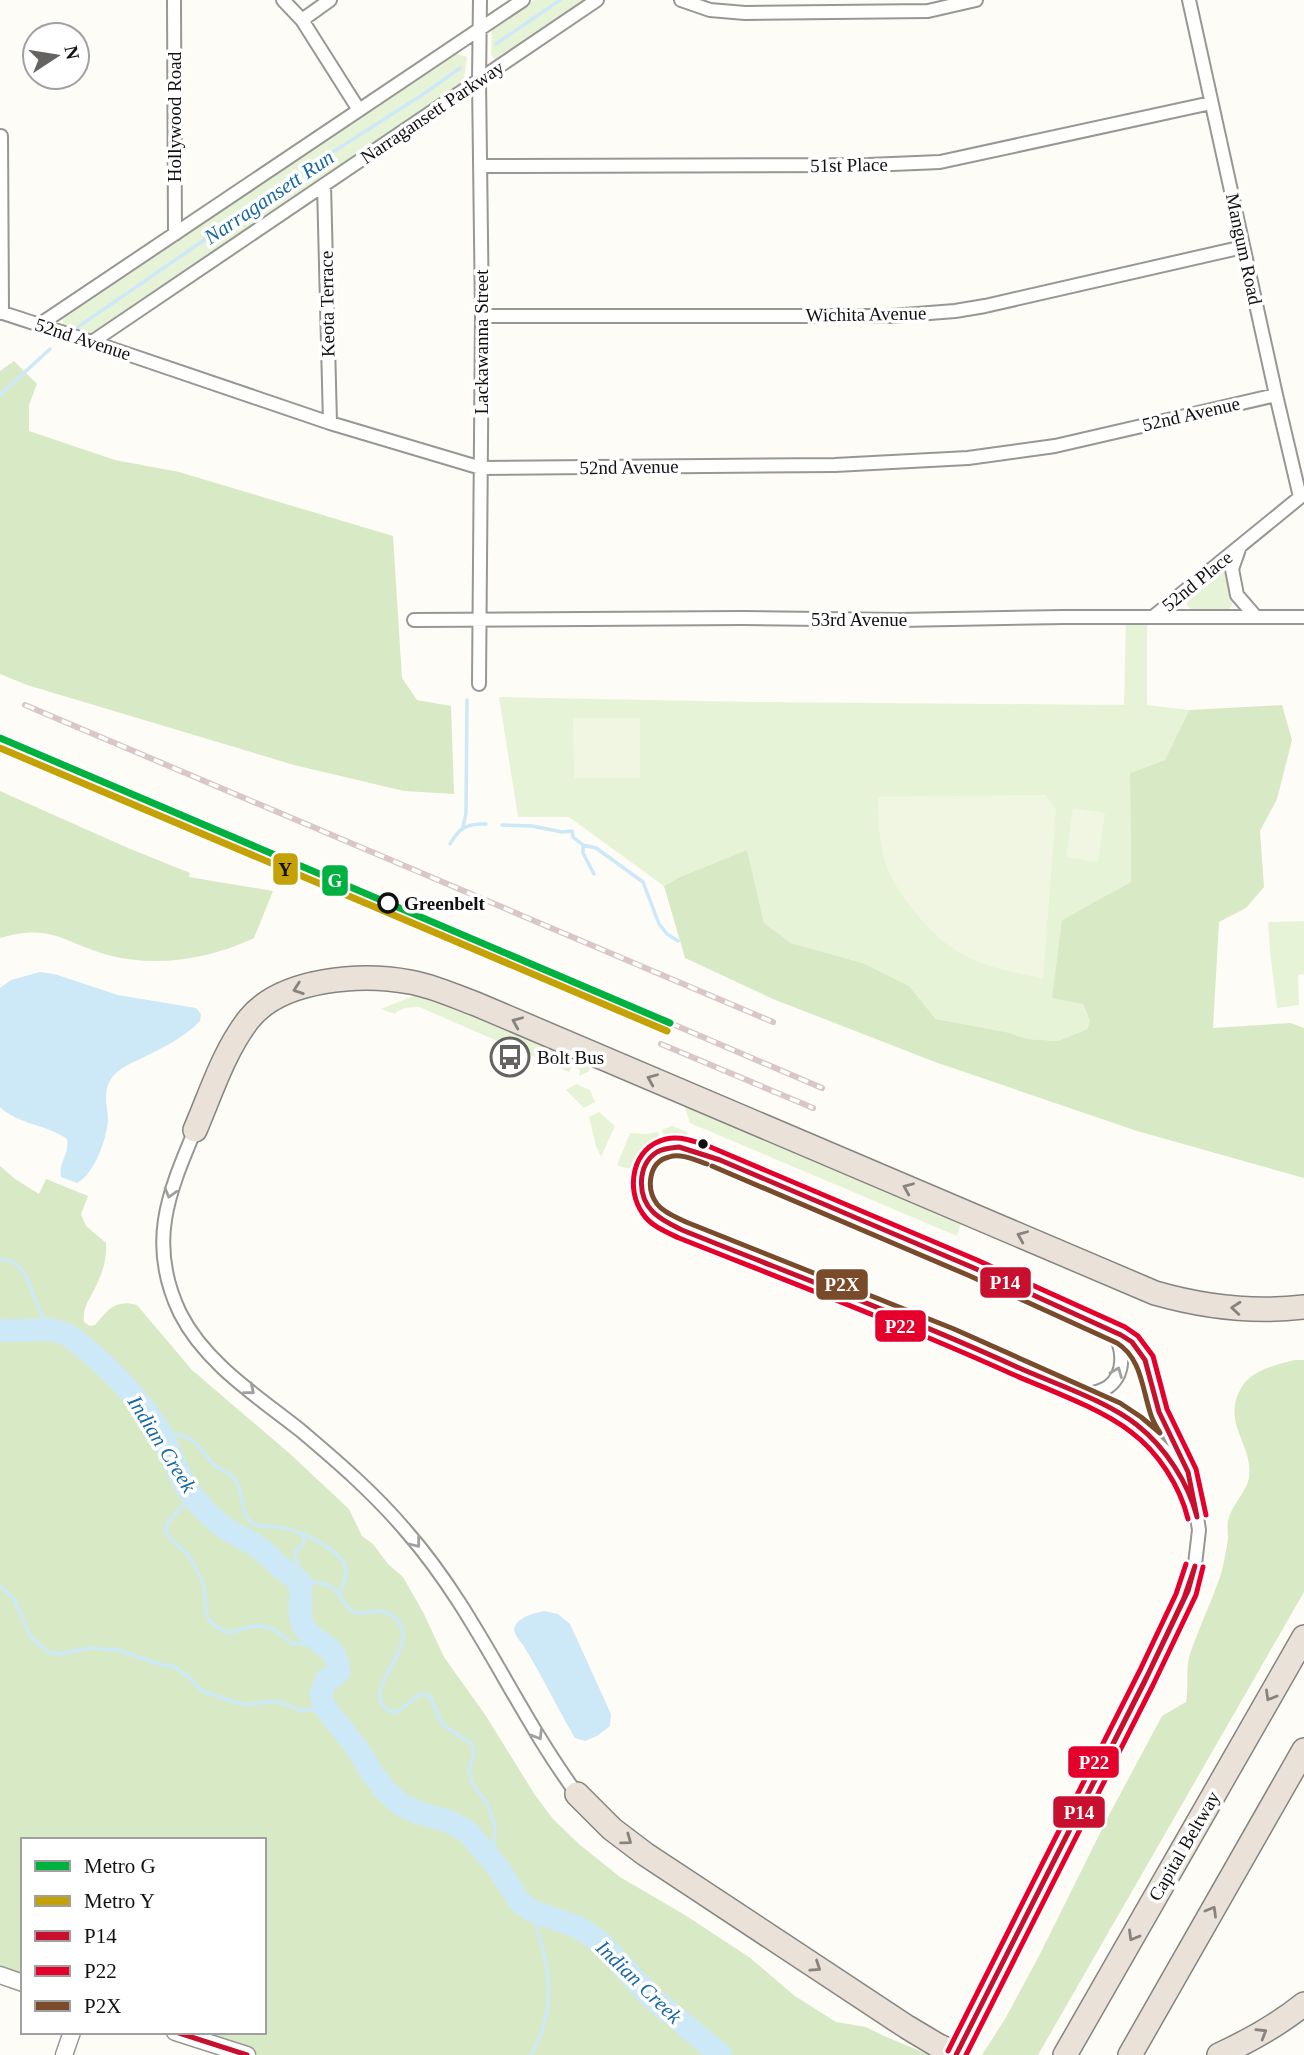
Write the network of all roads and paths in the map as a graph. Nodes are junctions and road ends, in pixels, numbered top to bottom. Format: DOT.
graph roads {
  1 [pos="174,0"];
  2 [pos="283,0"];
  3 [pos="330,0"];
  4 [pos="480,0"];
  5 [pos="523,0"];
  6 [pos="597,0"];
  7 [pos="681,0"];
  8 [pos="976,0"];
  9 [pos="1189,0"];
  10 [pos="302,20"];
  11 [pos="480,29"];
  12 [pos="479,79"];
  13 [pos="1212,103"];
  14 [pos="359,110"];
  15 [pos="1,136"];
  16 [pos="480,166"];
  17 [pos="324,184"];
  18 [pos="175,234"];
  19 [pos="1243,247"];
  20 [pos="1,313"];
  21 [pos="482,316"];
  22 [pos="39,325"];
  23 [pos="93,342"];
  24 [pos="1276,395"];
  25 [pos="330,423"];
  26 [pos="481,468"];
  27 [pos="1302,496"];
  28 [pos="1241,545"];
  29 [pos="1153,617"];
  30 [pos="1256,617"];
  31 [pos="1304,617"];
  32 [pos="414,620"];
  33 [pos="478,620"];
  34 [pos="479,684"];
  35 [pos="195,1130"];
  36 [pos="1304,1307"];
  37 [pos="1111,1330"];
  38 [pos="1081,1396"];
  39 [pos="1196,1508"];
  40 [pos="1304,1637"];
  41 [pos="1304,1750"];
  42 [pos="577,1794"];
  43 [pos="0,1975"];
  44 [pos="21,1982"];
  45 [pos="1303,2005"];
  46 [pos="71,2034"];
  47 [pos="181,2034"];
  48 [pos="951,2052"];
  49 [pos="64,2055"];
  50 [pos="247,2055"];
  51 [pos="1065,2055"];
  52 [pos="1130,2055"];
  53 [pos="1219,2055"];
  1 -- 18 [label="street, Hollywood Road"];
  2 -- 10 [label="street"];
  3 -- 10 [label="street"];
  4 -- 11 [label="street, Lackawanna Street"];
  5 -- 11 [label="street"];
  6 -- 12 [label="street, Narragansett Parkway"];
  7 -- 8 [label="street"];
  9 -- 13 [label="street, Mangum Road"];
  10 -- 14 [label="street"];
  11 -- 12 [label="street, Lackawanna Street"];
  11 -- 14 [label="street"];
  12 -- 16 [label="street, Lackawanna Street"];
  12 -- 17 [label="street, Narragansett Parkway"];
  13 -- 16 [label="street, 51st Place"];
  13 -- 19 [label="street, Mangum Road"];
  14 -- 18 [label="street"];
  15 -- 20 [label="street"];
  16 -- 21 [label="street, Lackawanna Street"];
  17 -- 23 [label="street, Narragansett Parkway"];
  17 -- 25 [label="street, Keota Terrace"];
  18 -- 22 [label="street"];
  19 -- 21 [label="street, Wichita Avenue"];
  19 -- 24 [label="street, Mangum Road"];
  20 -- 22 [label="street, 52nd Avenue"];
  21 -- 26 [label="street, Lackawanna Street"];
  22 -- 23 [label="street, 52nd Avenue"];
  23 -- 25 [label="street, 52nd Avenue"];
  24 -- 26 [label="street, 52nd Avenue"];
  24 -- 27 [label="street, Mangum Road"];
  25 -- 26 [label="street, 52nd Avenue"];
  26 -- 33 [label="street, Lackawanna Street"];
  27 -- 28 [label="street, 52nd Place"];
  28 -- 29 [label="street, 52nd Place"];
  28 -- 30 [label="street, 52nd Place"];
  29 -- 30 [label="street, 53rd Avenue"];
  29 -- 33 [label="street, 53rd Avenue"];
  30 -- 31 [label="street, 53rd Avenue"];
  32 -- 33 [label="street, 53rd Avenue"];
  33 -- 34 [label="street, Lackawanna Street"];
  36 -- 35 [label="highway, one-way"];
  35 -- 42 [label="street, one-way"];
  38 -- 37 [label="street, one-way"];
  37 -- 38 [label="street"];
  37 -- 39 [label="street"];
  38 -- 39 [label="street"];
  39 -- 48 [label="street"];
  40 -- 51 [label="highway, Capital Beltway, one-way"];
  52 -- 41 [label="highway, one-way"];
  42 -- 48 [label="highway, one-way"];
  43 -- 44 [label="street"];
  53 -- 45 [label="highway, one-way"];
  46 -- 49 [label="street"];
  47 -- 50 [label="street"];
}
